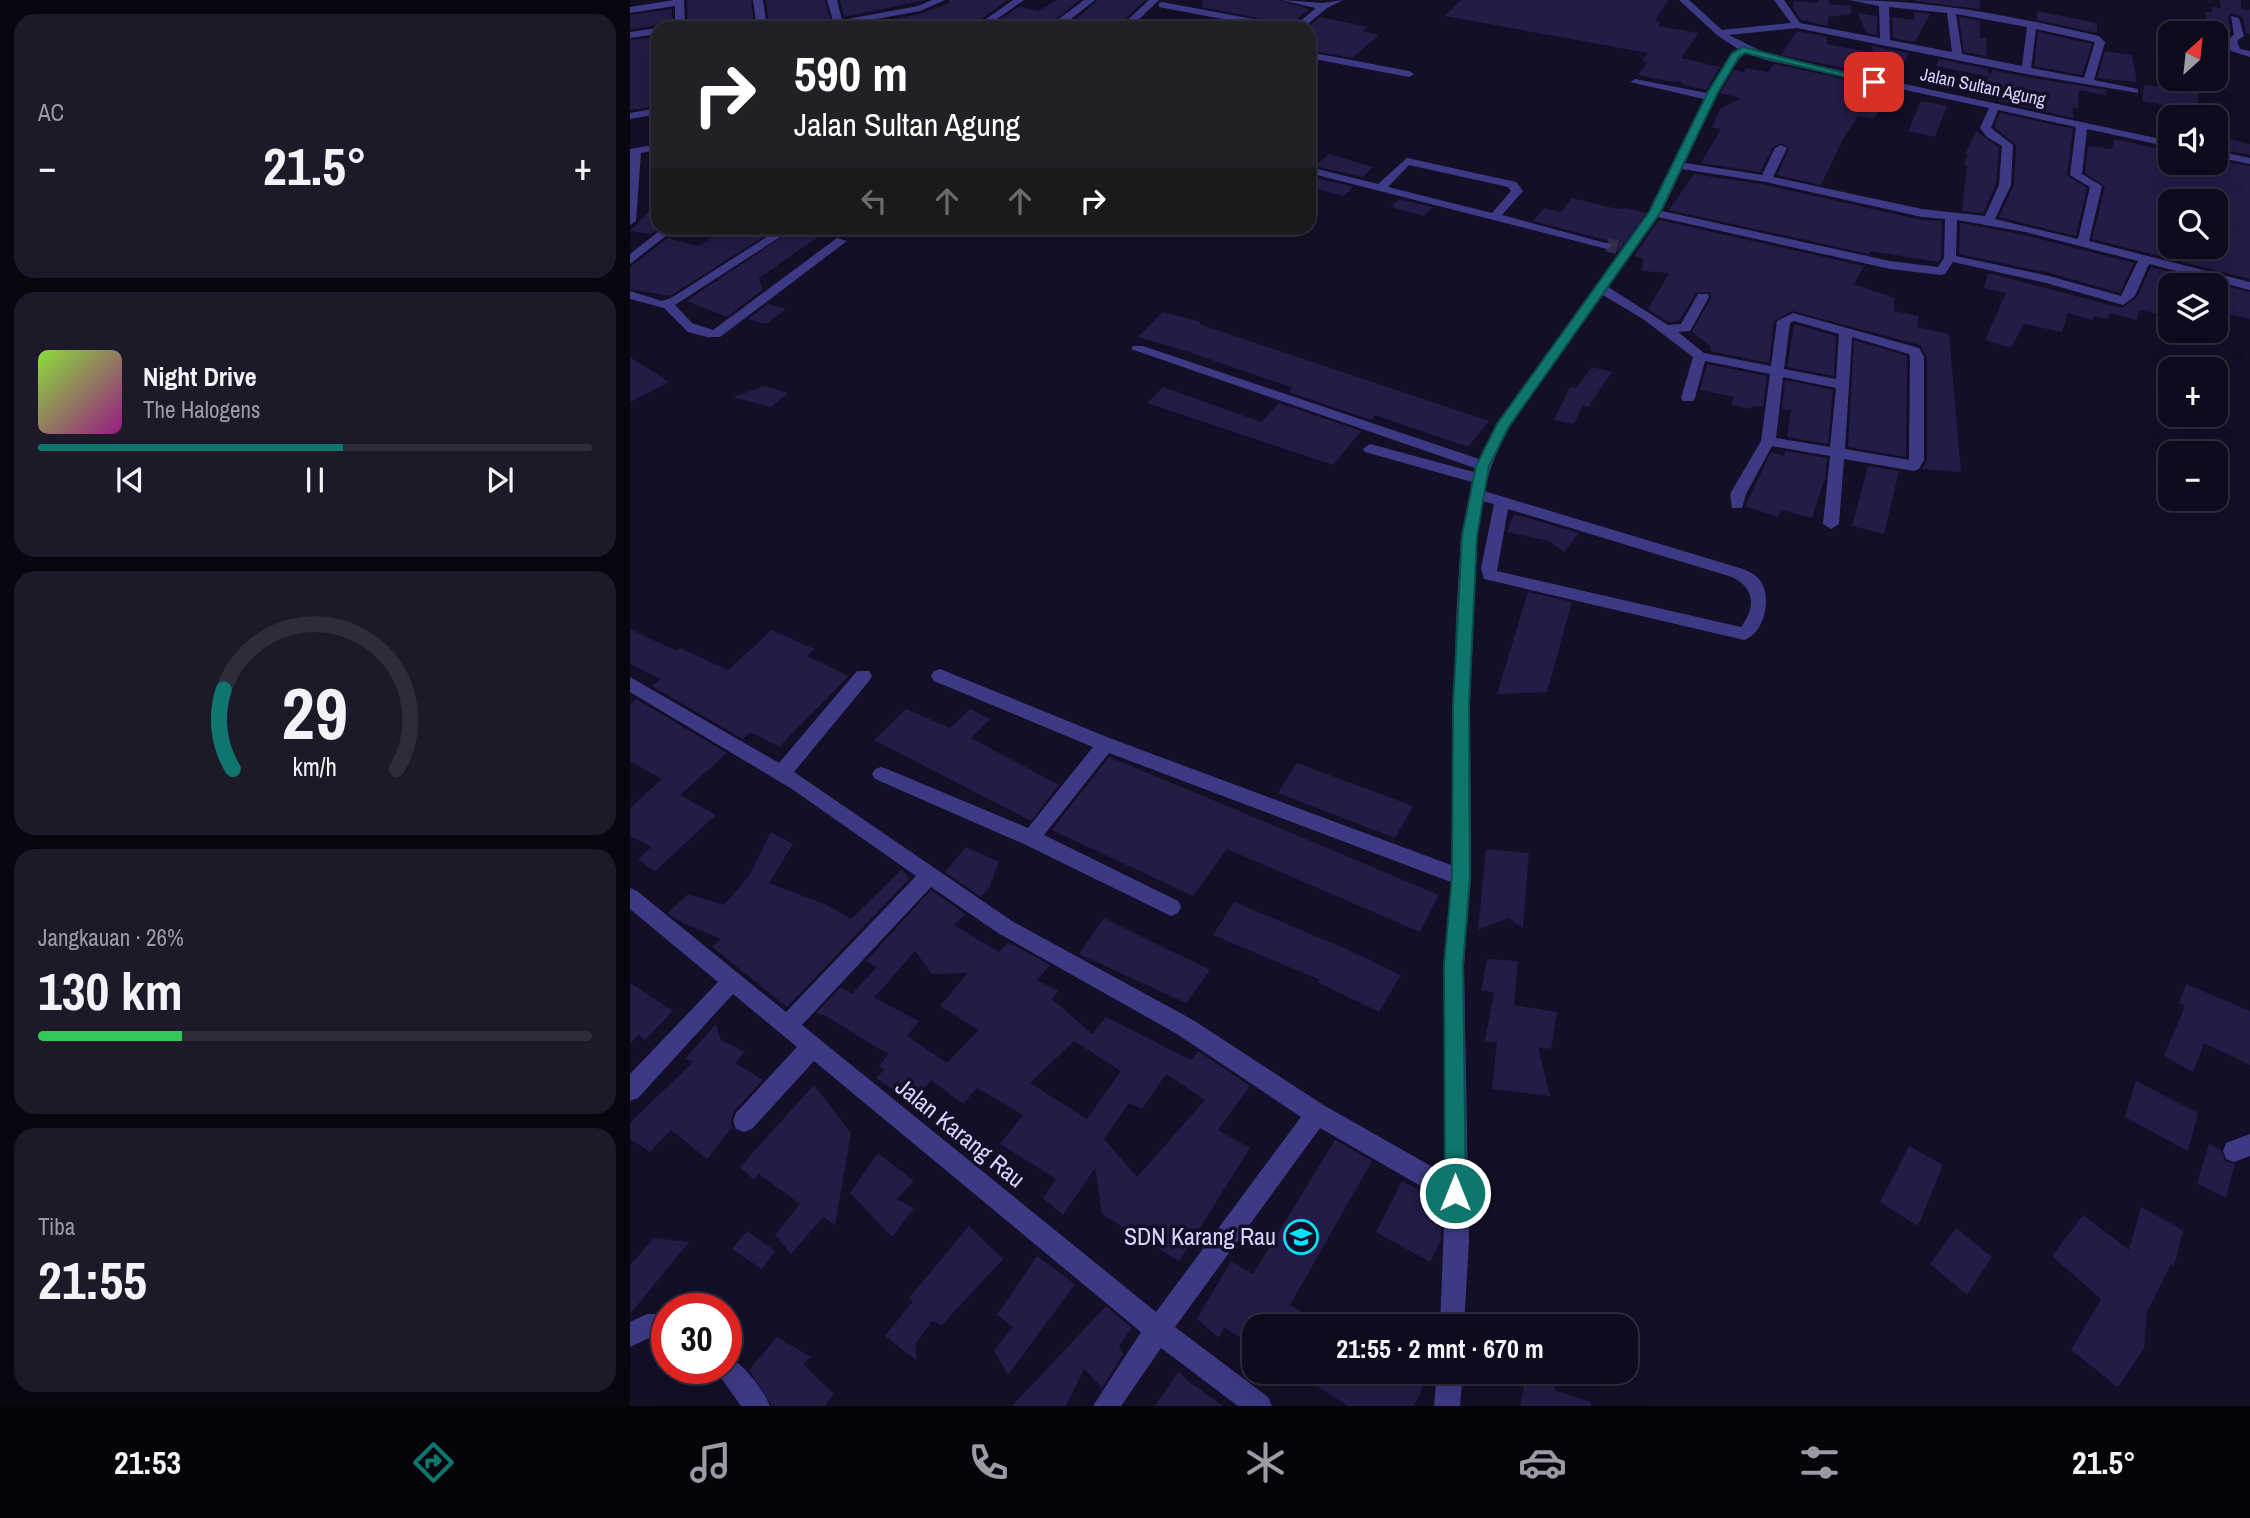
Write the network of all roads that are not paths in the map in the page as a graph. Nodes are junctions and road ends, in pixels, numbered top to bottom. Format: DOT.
graph roads {
  1 [pos="758,0"];
  2 [pos="832,0"];
  3 [pos="940,0"];
  4 [pos="1019,0"];
  5 [pos="1090,0"];
  6 [pos="1286,0"];
  7 [pos="1338,0"];
  8 [pos="1684,0"];
  9 [pos="1779,0"];
  10 [pos="1854,0"];
  11 [pos="679,2"];
  12 [pos="1884,2"];
  13 [pos="1158,3"];
  14 [pos="1324,6"];
  15 [pos="630,10"];
  16 [pos="1951,10"];
  17 [pos="2234,18"];
  18 [pos="1063,20"];
  19 [pos="678,21"];
  20 [pos="761,21"];
  21 [pos="838,21"];
  22 [pos="862,21"];
  23 [pos="988,21"];
  24 [pos="1068,21"];
  25 [pos="1134,21"];
  26 [pos="1249,21"];
  27 [pos="1306,21"];
  28 [pos="1797,25"];
  29 [pos="1785,26"];
  30 [pos="2032,26"];
  31 [pos="651,31"];
  32 [pos="1720,33"];
  33 [pos="630,35"];
  34 [pos="1779,36"];
  35 [pos="1885,42"];
  36 [pos="1772,46"];
  37 [pos="1743,50"];
  38 [pos="2250,54"];
  39 [pos="1316,56"];
  40 [pos="1766,57"];
  41 [pos="1958,58"];
  42 [pos="2026,71"];
  43 [pos="1409,75"];
  44 [pos="1635,82"];
  45 [pos="2088,82"];
  46 [pos="2134,91"];
  47 [pos="1710,97"];
  48 [pos="1994,108"];
  49 [pos="651,112"];
  50 [pos="630,116"];
  51 [pos="2082,125"];
  52 [pos="2158,141"];
  53 [pos="1781,148"];
  54 [pos="651,149"];
  55 [pos="633,152"];
  56 [pos="2228,157"];
  57 [pos="2250,162"];
  58 [pos="1676,165"];
  59 [pos="1316,172"];
  60 [pos="1766,178"];
  61 [pos="1380,188"];
  62 [pos="1655,213"];
  63 [pos="1495,216"];
  64 [pos="1951,216"];
  65 [pos="630,221"];
  66 [pos="1988,222"];
  67 [pos="661,235"];
  68 [pos="777,235"];
  69 [pos="841,241"];
  70 [pos="2083,242"];
  71 [pos="1618,248"];
  72 [pos="1950,258"];
  73 [pos="630,260"];
  74 [pos="2145,260"];
  75 [pos="2250,286"];
  76 [pos="1602,289"];
  77 [pos="630,295"];
  78 [pos="1703,297"];
  79 [pos="668,305"];
  80 [pos="1665,329"];
  81 [pos="1846,331"];
  82 [pos="1138,349"];
  83 [pos="1700,356"];
  84 [pos="1775,371"];
  85 [pos="1843,386"];
  86 [pos="1688,398"];
  87 [pos="1768,441"];
  88 [pos="1370,449"];
  89 [pos="1839,454"];
  90 [pos="1480,480"];
  91 [pos="1503,502"];
  92 [pos="1737,504"];
  93 [pos="1831,524"];
  94 [pos="863,676"];
  95 [pos="940,676"];
  96 [pos="630,684"];
  97 [pos="1106,744"];
  98 [pos="782,774"];
  99 [pos="881,774"];
  100 [pos="1031,838"];
  101 [pos="929,876"];
  102 [pos="1461,877"];
  103 [pos="630,897"];
  104 [pos="1171,907"];
  105 [pos="732,981"];
  106 [pos="787,1026"];
  107 [pos="813,1047"];
  108 [pos="630,1090"];
  109 [pos="1317,1114"];
  110 [pos="744,1121"];
  111 [pos="1455,1193"];
  112 [pos="1453,1314"];
  113 [pos="651,1326"];
  114 [pos="1158,1330"];
  115 [pos="630,1335"];
  116 [pos="739,1384"];
  117 [pos="1449,1384"];
  118 [pos="757,1406"];
  119 [pos="1106,1406"];
  120 [pos="1259,1406"];
  121 [pos="1447,1406"];
  1 -- 20 [label="street"];
  2 -- 21 [label="street"];
  3 -- 22 [label="street"];
  4 -- 23 [label="street"];
  5 -- 18 [label="street"];
  6 -- 14 [label="street"];
  7 -- 14 [label="street"];
  8 -- 32 [label="street, Jalan Sultan Agung"];
  9 -- 28 [label="street"];
  10 -- 12 [label="street"];
  11 -- 15 [label="street"];
  11 -- 19 [label="street"];
  12 -- 16 [label="street"];
  12 -- 35 [label="street"];
  13 -- 25 [label="street"];
  13 -- 26 [label="street"];
  14 -- 27 [label="street"];
  16 -- 30 [label="street"];
  16 -- 41 [label="street"];
  17 -- 38 [label="street"];
  18 -- 24 [label="street"];
  28 -- 29 [label="street"];
  28 -- 35 [label="street"];
  29 -- 32 [label="street"];
  29 -- 34 [label="street"];
  30 -- 42 [label="street"];
  30 -- 45 [label="street"];
  31 -- 33 [label="street"];
  32 -- 37 [label="street, Jalan Sultan Agung"];
  35 -- 41 [label="street"];
  36 -- 40 [label="street"];
  37 -- 40 [label="street, Jalan Sultan Agung"];
  37 -- 47 [label="street"];
  39 -- 43 [label="street"];
  40 -- 48 [label="street, Jalan Sultan Agung"];
  41 -- 42 [label="street"];
  42 -- 45 [label="street"];
  44 -- 47 [label="street"];
  45 -- 46 [label="street"];
  47 -- 58 [label="street"];
  48 -- 51 [label="street, Jalan Sultan Agung"];
  48 -- 66 [label="street"];
  49 -- 50 [label="street"];
  51 -- 52 [label="street, Jalan Sultan Agung"];
  51 -- 70 [label="street"];
  53 -- 60 [label="street"];
  54 -- 55 [label="street"];
  55 -- 65 [label="street"];
  56 -- 57 [label="street"];
  58 -- 60 [label="street"];
  58 -- 62 [label="street"];
  59 -- 61 [label="street"];
  60 -- 64 [label="street"];
  61 -- 63 [label="street"];
  61 -- 63 [label="street"];
  62 -- 71 [label="street"];
  62 -- 72 [label="street"];
  63 -- 71 [label="street"];
  64 -- 66 [label="street"];
  64 -- 72 [label="street"];
  66 -- 70 [label="street"];
  67 -- 73 [label="street"];
  68 -- 79 [label="street"];
  69 -- 79 [label="street"];
  70 -- 74 [label="street"];
  71 -- 76 [label="street"];
  72 -- 74 [label="street"];
  74 -- 75 [label="street"];
  76 -- 80 [label="street"];
  76 -- 90 [label="street"];
  77 -- 79 [label="street"];
  78 -- 80 [label="street"];
  80 -- 83 [label="street"];
  81 -- 84 [label="street"];
  81 -- 85 [label="street"];
  81 -- 89 [label="street"];
  82 -- 90 [label="street"];
  83 -- 84 [label="street"];
  83 -- 86 [label="street"];
  84 -- 85 [label="street"];
  84 -- 87 [label="street"];
  85 -- 89 [label="street"];
  87 -- 89 [label="street"];
  87 -- 92 [label="street"];
  88 -- 90 [label="street"];
  89 -- 93 [label="street"];
  90 -- 91 [label="street"];
  90 -- 102 [label="street"];
  91 -- 91 [label="street"];
  94 -- 98 [label="street"];
  95 -- 97 [label="street"];
  96 -- 98 [label="street"];
  97 -- 100 [label="street"];
  97 -- 102 [label="street"];
  98 -- 101 [label="street"];
  99 -- 100 [label="street"];
  100 -- 104 [label="street"];
  101 -- 106 [label="street"];
  101 -- 109 [label="street"];
  102 -- 111 [label="street"];
  103 -- 105 [label="street, Jalan Karang Rau"];
  105 -- 106 [label="street, Jalan Karang Rau"];
  105 -- 108 [label="street"];
  106 -- 107 [label="street, Jalan Karang Rau"];
  107 -- 110 [label="street"];
  107 -- 114 [label="street, Jalan Karang Rau"];
  109 -- 111 [label="street"];
  109 -- 114 [label="street"];
  111 -- 112 [label="street"];
  113 -- 115 [label="street"];
  114 -- 119 [label="street"];
  114 -- 120 [label="street, Jalan Karang Rau"];
  116 -- 118 [label="street"];
  117 -- 121 [label="street"];
}
